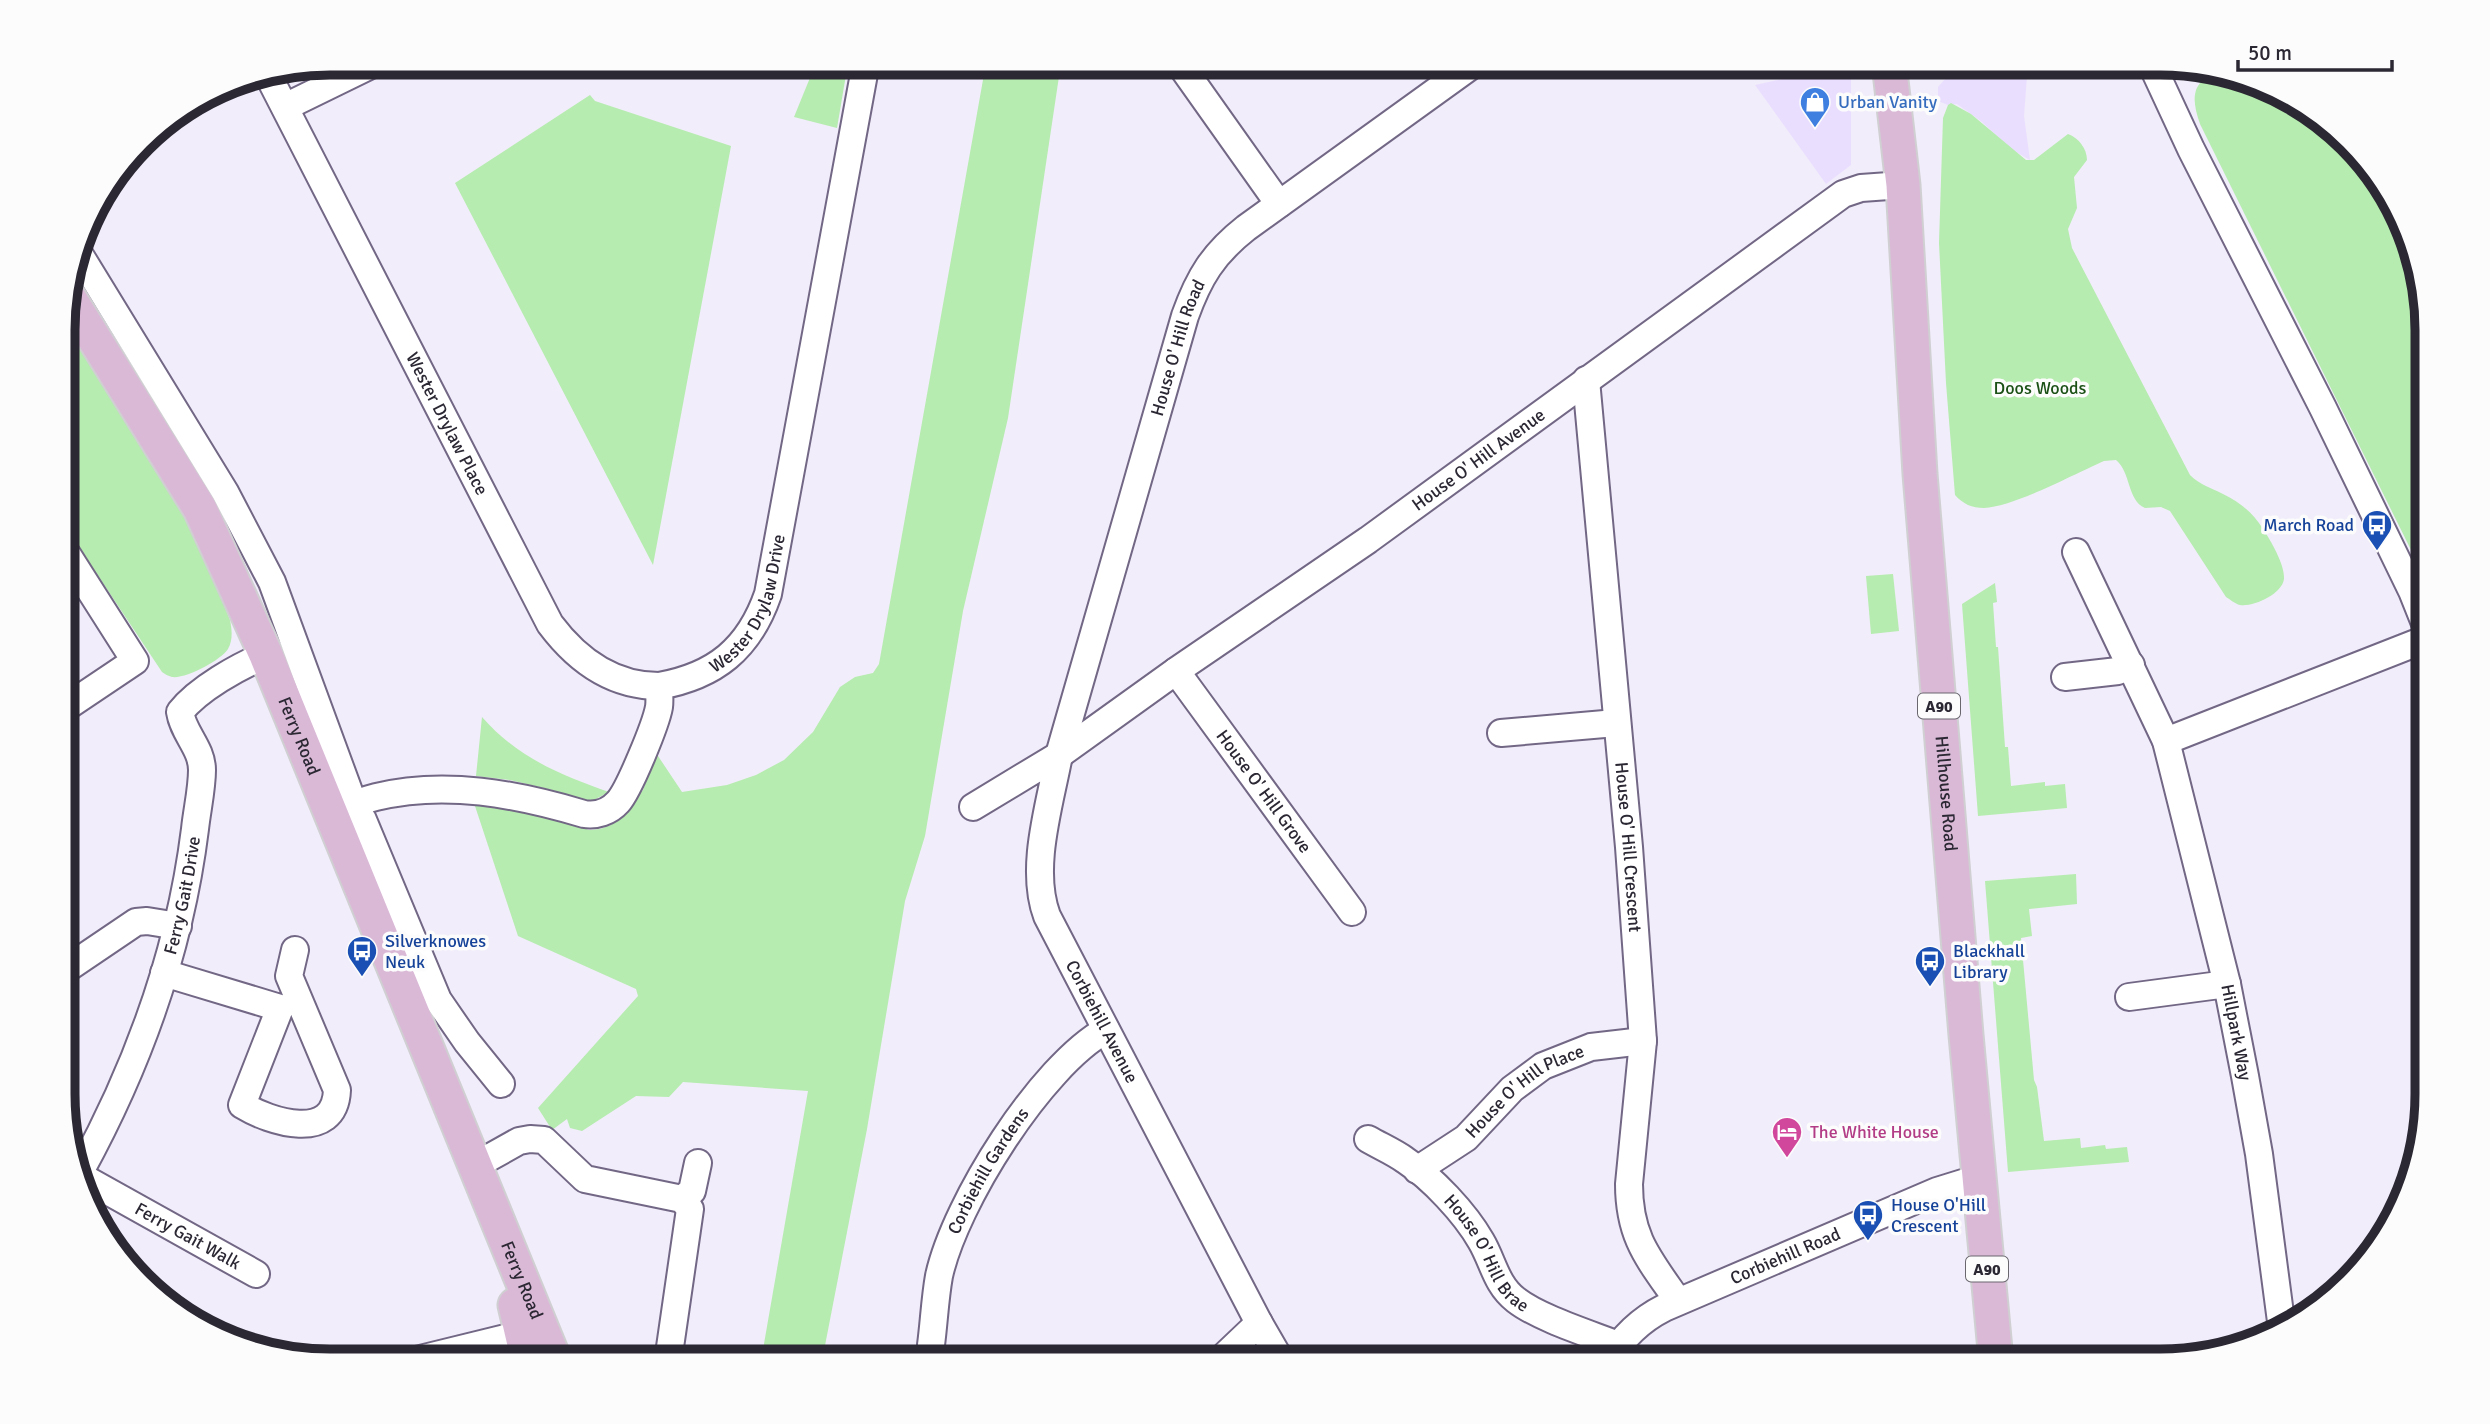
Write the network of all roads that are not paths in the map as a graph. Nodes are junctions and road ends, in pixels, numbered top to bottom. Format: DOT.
graph roads {
  1 [pos="350,75"];
  2 [pos="864,75"];
  3 [pos="1188,75"];
  4 [pos="1450,75"];
  5 [pos="1880,75"];
  6 [pos="1891,75"];
  7 [pos="1898,75"];
  8 [pos="1907,75"];
  9 [pos="2157,75"];
  10 [pos="272,82"];
  11 [pos="1894,100"];
  12 [pos="285,107"];
  13 [pos="1903,185"];
  14 [pos="1279,204"];
  15 [pos="84,263"];
  16 [pos="76,309"];
  17 [pos="1586,380"];
  18 [pos="2076,552"];
  19 [pos="75,567"];
  20 [pos="2415,580"];
  21 [pos="2415,643"];
  22 [pos="266,655"];
  23 [pos="2131,665"];
  24 [pos="1176,671"];
  25 [pos="2065,677"];
  26 [pos="659,685"];
  27 [pos="75,701"];
  28 [pos="1616,723"];
  29 [pos="1501,733"];
  30 [pos="2166,741"];
  31 [pos="1059,755"];
  32 [pos="973,807"];
  33 [pos="342,809"];
  34 [pos="1352,912"];
  35 [pos="178,926"];
  36 [pos="75,963"];
  37 [pos="164,973"];
  38 [pos="2227,984"];
  39 [pos="2128,996"];
  40 [pos="280,1008"];
  41 [pos="1106,1030"];
  42 [pos="1643,1041"];
  43 [pos="501,1084"];
  44 [pos="1368,1139"];
  45 [pos="85,1162"];
  46 [pos="698,1163"];
  47 [pos="475,1165"];
  48 [pos="1417,1170"];
  49 [pos="1979,1178"];
  50 [pos="91,1182"];
  51 [pos="682,1199"];
  52 [pos="256,1274"];
  53 [pos="1678,1301"];
  54 [pos="2281,1318"];
  55 [pos="1259,1323"];
  56 [pos="530,1340"];
  57 [pos="931,1345"];
  58 [pos="486,1349"];
  59 [pos="670,1349"];
  60 [pos="1232,1349"];
  61 [pos="1274,1349"];
  62 [pos="1606,1349"];
  63 [pos="1616,1349"];
  64 [pos="1995,1349"];
  1 -- 12 [label="street"];
  2 -- 26 [label="street, Wester Drylaw Drive"];
  3 -- 14 [label="street"];
  4 -- 14 [label="street, House O' Hill Road"];
  5 -- 13 [label="main road"];
  6 -- 11 [label="main road, Hillhouse Road / A90"];
  7 -- 11 [label="main road"];
  8 -- 13 [label="main road, Hillhouse Road / A90"];
  9 -- 20 [label="street"];
  10 -- 12 [label="street, Wester Drylaw Place"];
  11 -- 13 [label="main road, Hillhouse Road / A90"];
  12 -- 26 [label="street, Wester Drylaw Place"];
  13 -- 17 [label="street, House O' Hill Avenue"];
  13 -- 49 [label="main road, Hillhouse Road / A90"];
  14 -- 31 [label="street, House O' Hill Road"];
  15 -- 33 [label="street, Ferry Road"];
  16 -- 22 [label="main road, Ferry Road"];
  17 -- 24 [label="street, House O' Hill Avenue"];
  17 -- 28 [label="street, House O' Hill Crescent"];
  18 -- 23 [label="street, Hillpark Way"];
  19 -- 27 [label="street"];
  21 -- 30 [label="street"];
  22 -- 33 [label="main road, Ferry Road"];
  22 -- 35 [label="street, Ferry Gait Drive"];
  23 -- 25 [label="street"];
  23 -- 30 [label="street, Hillpark Way"];
  24 -- 31 [label="street, House O' Hill Avenue"];
  24 -- 34 [label="street, House O' Hill Grove"];
  26 -- 33 [label="street"];
  28 -- 29 [label="street"];
  28 -- 42 [label="street, House O' Hill Crescent"];
  30 -- 38 [label="street, Hillpark Way"];
  31 -- 32 [label="street"];
  31 -- 41 [label="street, Corbiehill Avenue"];
  33 -- 43 [label="street, Ferry Road"];
  33 -- 47 [label="main road, Ferry Road"];
  35 -- 36 [label="street"];
  35 -- 37 [label="street, Ferry Gait Drive"];
  37 -- 40 [label="street"];
  37 -- 45 [label="street, Ferry Gait Drive"];
  38 -- 39 [label="street"];
  38 -- 54 [label="street, Hillpark Way"];
  40 -- 40 [label="street"];
  41 -- 55 [label="street, Corbiehill Avenue"];
  41 -- 57 [label="street, Corbiehill Gardens"];
  42 -- 48 [label="street, House O' Hill Place"];
  42 -- 53 [label="street, House O' Hill Crescent"];
  44 -- 48 [label="street, House O' Hill Brae"];
  46 -- 51 [label="street"];
  47 -- 51 [label="street"];
  47 -- 56 [label="main road, Ferry Road"];
  48 -- 62 [label="street, House O' Hill Brae"];
  49 -- 53 [label="street, Corbiehill Road"];
  49 -- 64 [label="main road, Hillhouse Road / A90"];
  50 -- 52 [label="street, Ferry Gait Walk"];
  51 -- 59 [label="street"];
  53 -- 63 [label="street, Corbiehill Road"];
  55 -- 60 [label="street"];
  55 -- 61 [label="street, Corbiehill Avenue"];
  56 -- 58 [label="street"];
}
